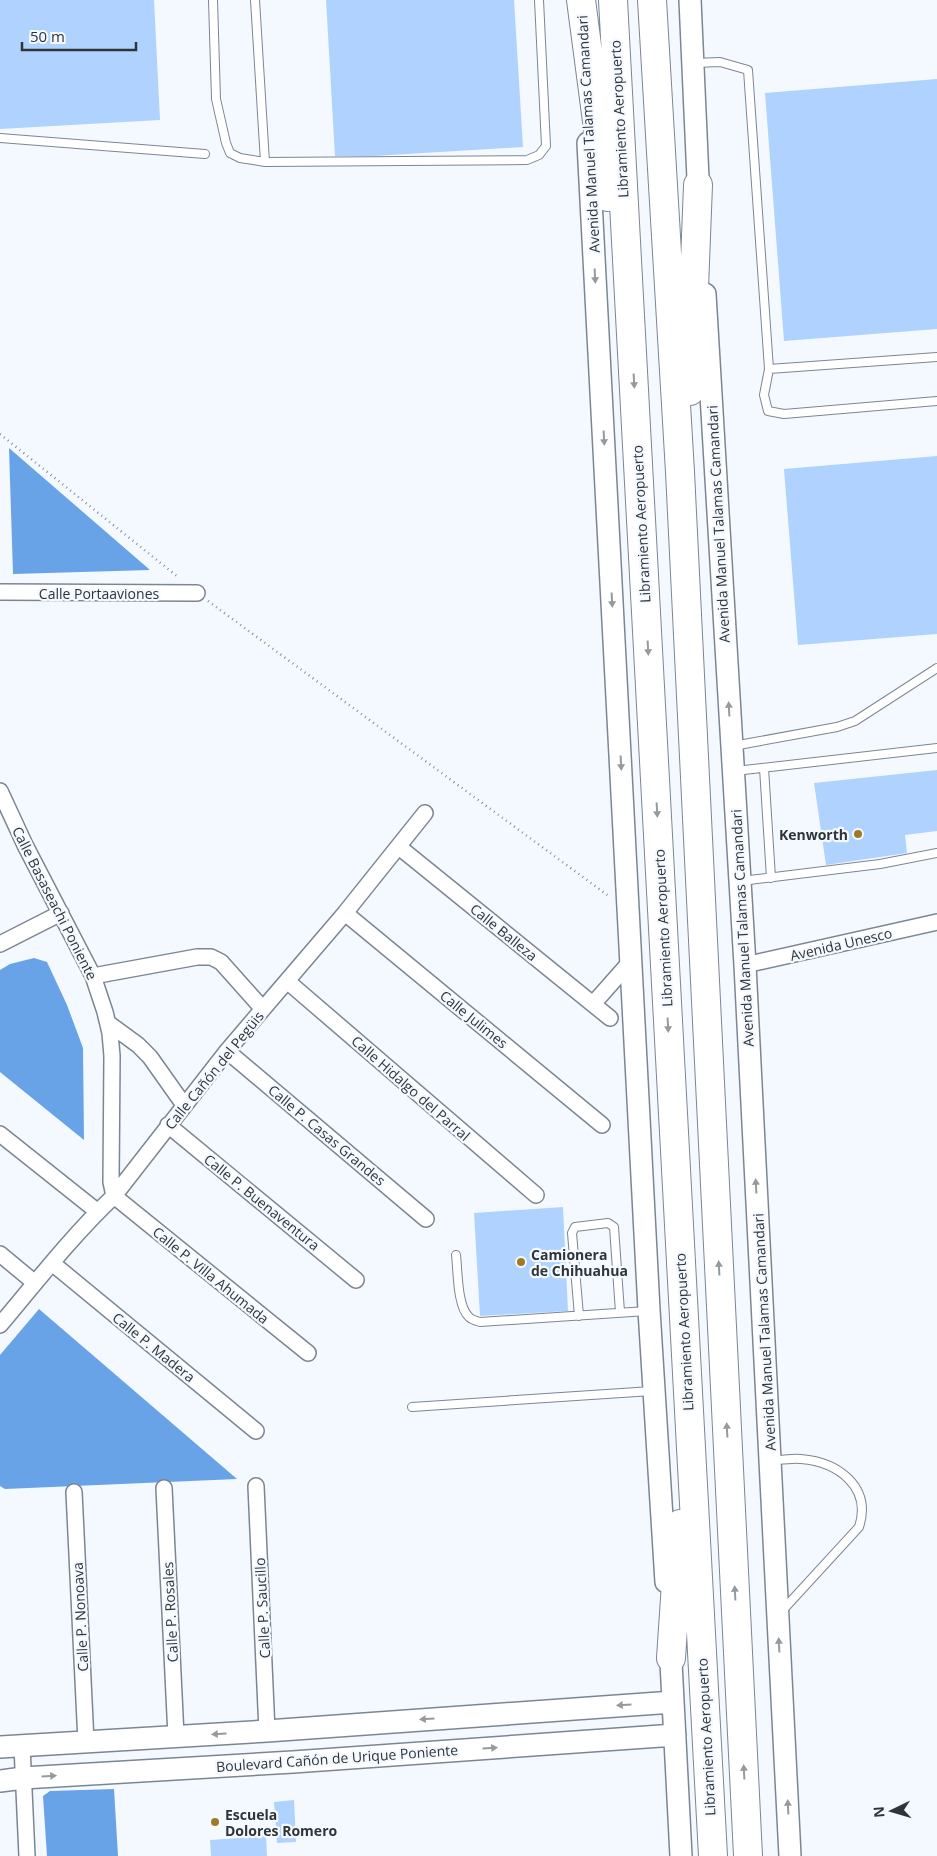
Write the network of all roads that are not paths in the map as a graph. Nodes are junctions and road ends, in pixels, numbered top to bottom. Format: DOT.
graph roads {
  1 [pos="213,0"];
  2 [pos="255,0"];
  3 [pos="540,0"];
  4 [pos="581,0"];
  5 [pos="613,0"];
  6 [pos="652,0"];
  7 [pos="690,0"];
  8 [pos="693,63"];
  9 [pos="0,138"];
  10 [pos="205,154"];
  11 [pos="265,162"];
  12 [pos="698,185"];
  13 [pos="632,348"];
  14 [pos="937,357"];
  15 [pos="769,369"];
  16 [pos="937,402"];
  17 [pos="680,472"];
  18 [pos="0,592"];
  19 [pos="197,593"];
  20 [pos="937,668"];
  21 [pos="731,746"];
  22 [pos="937,748"];
  23 [pos="764,768"];
  24 [pos="733,771"];
  25 [pos="0,791"];
  26 [pos="425,813"];
  27 [pos="399,847"];
  28 [pos="937,853"];
  29 [pos="771,878"];
  30 [pos="740,881"];
  31 [pos="62,913"];
  32 [pos="345,913"];
  33 [pos="937,922"];
  34 [pos="0,944"];
  35 [pos="631,962"];
  36 [pos="744,965"];
  37 [pos="94,976"];
  38 [pos="287,981"];
  39 [pos="593,1004"];
  40 [pos="263,1009"];
  41 [pos="610,1018"];
  42 [pos="108,1023"];
  43 [pos="227,1051"];
  44 [pos="184,1105"];
  45 [pos="168,1125"];
  46 [pos="602,1125"];
  47 [pos="0,1134"];
  48 [pos="536,1195"];
  49 [pos="114,1196"];
  50 [pos="98,1212"];
  51 [pos="426,1219"];
  52 [pos="0,1254"];
  53 [pos="456,1255"];
  54 [pos="52,1263"];
  55 [pos="356,1280"];
  56 [pos="35,1283"];
  57 [pos="649,1310"];
  58 [pos="620,1312"];
  59 [pos="579,1316"];
  60 [pos="0,1325"];
  61 [pos="308,1353"];
  62 [pos="654,1390"];
  63 [pos="688,1402"];
  64 [pos="412,1407"];
  65 [pos="256,1431"];
  66 [pos="770,1461"];
  67 [pos="256,1486"];
  68 [pos="164,1488"];
  69 [pos="74,1492"];
  70 [pos="778,1615"];
  71 [pos="671,1658"];
  72 [pos="673,1702"];
  73 [pos="464,1717"];
  74 [pos="292,1729"];
  75 [pos="267,1731"];
  76 [pos="675,1734"];
  77 [pos="176,1736"];
  78 [pos="86,1742"];
  79 [pos="22,1746"];
  80 [pos="0,1747"];
  81 [pos="465,1750"];
  82 [pos="293,1762"];
  83 [pos="0,1777"];
  84 [pos="23,1778"];
  85 [pos="27,1856"];
  86 [pos="681,1856"];
  87 [pos="713,1856"];
  88 [pos="748,1856"];
  89 [pos="790,1856"];
  1 -- 11 [label="lane"];
  2 -- 11 [label="lane"];
  3 -- 11 [label="lane"];
  4 -- 13 [label="highway"];
  4 -- 35 [label="main road, Avenida Manuel Talamas Camandari, one-way"];
  5 -- 13 [label="highway, Libramiento Aeropuerto"];
  6 -- 17 [label="highway"];
  7 -- 8 [label="main road, Avenida Manuel Talamas Camandari"];
  8 -- 12 [label="main road, Avenida Manuel Talamas Camandari"];
  8 -- 15 [label="lane"];
  9 -- 10 [label="lane"];
  12 -- 17 [label="highway"];
  21 -- 12 [label="main road, Avenida Manuel Talamas Camandari, one-way"];
  13 -- 63 [label="highway, Libramiento Aeropuerto, one-way"];
  14 -- 15 [label="lane"];
  15 -- 16 [label="lane"];
  88 -- 17 [label="highway, one-way"];
  18 -- 19 [label="street, Calle Portaaviones"];
  20 -- 21 [label="lane"];
  21 -- 24 [label="main road, Avenida Manuel Talamas Camandari"];
  22 -- 23 [label="lane"];
  23 -- 24 [label="lane"];
  23 -- 29 [label="lane"];
  24 -- 30 [label="main road, Avenida Manuel Talamas Camandari"];
  25 -- 31 [label="street, Calle Basaseachi Poniente"];
  26 -- 27 [label="street, Calle Cañón del Pegüis"];
  27 -- 32 [label="street, Calle Cañón del Pegüis"];
  27 -- 39 [label="street, Calle Balleza"];
  28 -- 29 [label="lane"];
  29 -- 30 [label="lane"];
  30 -- 36 [label="main road, Avenida Manuel Talamas Camandari"];
  31 -- 34 [label="street"];
  31 -- 37 [label="street, Calle Basaseachi Poniente"];
  32 -- 38 [label="street, Calle Cañón del Pegüis"];
  32 -- 46 [label="street, Calle Julimes"];
  33 -- 36 [label="street, Avenida Unesco"];
  35 -- 39 [label="street"];
  35 -- 57 [label="main road, Avenida Manuel Talamas Camandari"];
  66 -- 36 [label="main road, Avenida Manuel Talamas Camandari, one-way"];
  37 -- 40 [label="street"];
  37 -- 42 [label="street, Calle Basaseachi Poniente"];
  38 -- 40 [label="street, Calle Cañón del Pegüis"];
  38 -- 48 [label="street, Calle Hidalgo del Parral"];
  39 -- 41 [label="street, Calle Balleza"];
  40 -- 43 [label="street, Calle Cañón del Pegüis"];
  42 -- 44 [label="street"];
  42 -- 49 [label="street, Calle Basaseachi Poniente"];
  43 -- 44 [label="street, Calle Cañón del Pegüis"];
  43 -- 51 [label="street, Calle P. Casas Grandes"];
  44 -- 45 [label="street, Calle Cañón del Pegüis"];
  45 -- 49 [label="street, Calle Cañón del Pegüis"];
  45 -- 55 [label="street, Calle P. Buenaventura"];
  47 -- 50 [label="street"];
  49 -- 50 [label="street, Calle Cañón del Pegüis"];
  49 -- 61 [label="street, Calle P. Villa Ahumada"];
  50 -- 54 [label="street, Calle Cañón del Pegüis"];
  52 -- 56 [label="street"];
  53 -- 59 [label="lane"];
  54 -- 56 [label="street, Calle Cañón del Pegüis"];
  54 -- 65 [label="street, Calle P. Madera"];
  56 -- 60 [label="street, Calle Cañón del Pegüis"];
  57 -- 58 [label="lane"];
  57 -- 62 [label="main road, Avenida Manuel Talamas Camandari"];
  58 -- 59 [label="lane"];
  58 -- 59 [label="lane"];
  62 -- 64 [label="lane"];
  62 -- 71 [label="main road, Avenida Manuel Talamas Camandari"];
  63 -- 71 [label="highway"];
  63 -- 87 [label="highway, Libramiento Aeropuerto"];
  66 -- 70 [label="main road, Avenida Manuel Talamas Camandari"];
  66 -- 70 [label="lane"];
  67 -- 75 [label="street, Calle P. Saucillo"];
  68 -- 77 [label="street, Calle P. Rosales"];
  69 -- 78 [label="street, Calle P. Nonoava"];
  89 -- 70 [label="main road, Avenida Manuel Talamas Camandari, one-way"];
  71 -- 72 [label="main road, Avenida Manuel Talamas Camandari"];
  72 -- 73 [label="main road, one-way"];
  72 -- 76 [label="main road, Avenida Manuel Talamas Camandari"];
  73 -- 74 [label="main road, one-way"];
  73 -- 81 [label="main road"];
  74 -- 75 [label="main road"];
  74 -- 82 [label="main road"];
  75 -- 77 [label="main road, one-way"];
  81 -- 76 [label="main road, Boulevard Cañón de Urique Poniente, one-way"];
  76 -- 86 [label="main road, Avenida Manuel Talamas Camandari"];
  77 -- 78 [label="main road"];
  78 -- 79 [label="main road"];
  79 -- 80 [label="main road"];
  79 -- 84 [label="street"];
  81 -- 82 [label="main road, Boulevard Cañón de Urique Poniente"];
  84 -- 82 [label="main road, Boulevard Cañón de Urique Poniente, one-way"];
  83 -- 84 [label="main road, Boulevard Cañón de Urique Poniente"];
  84 -- 85 [label="street"];
}
